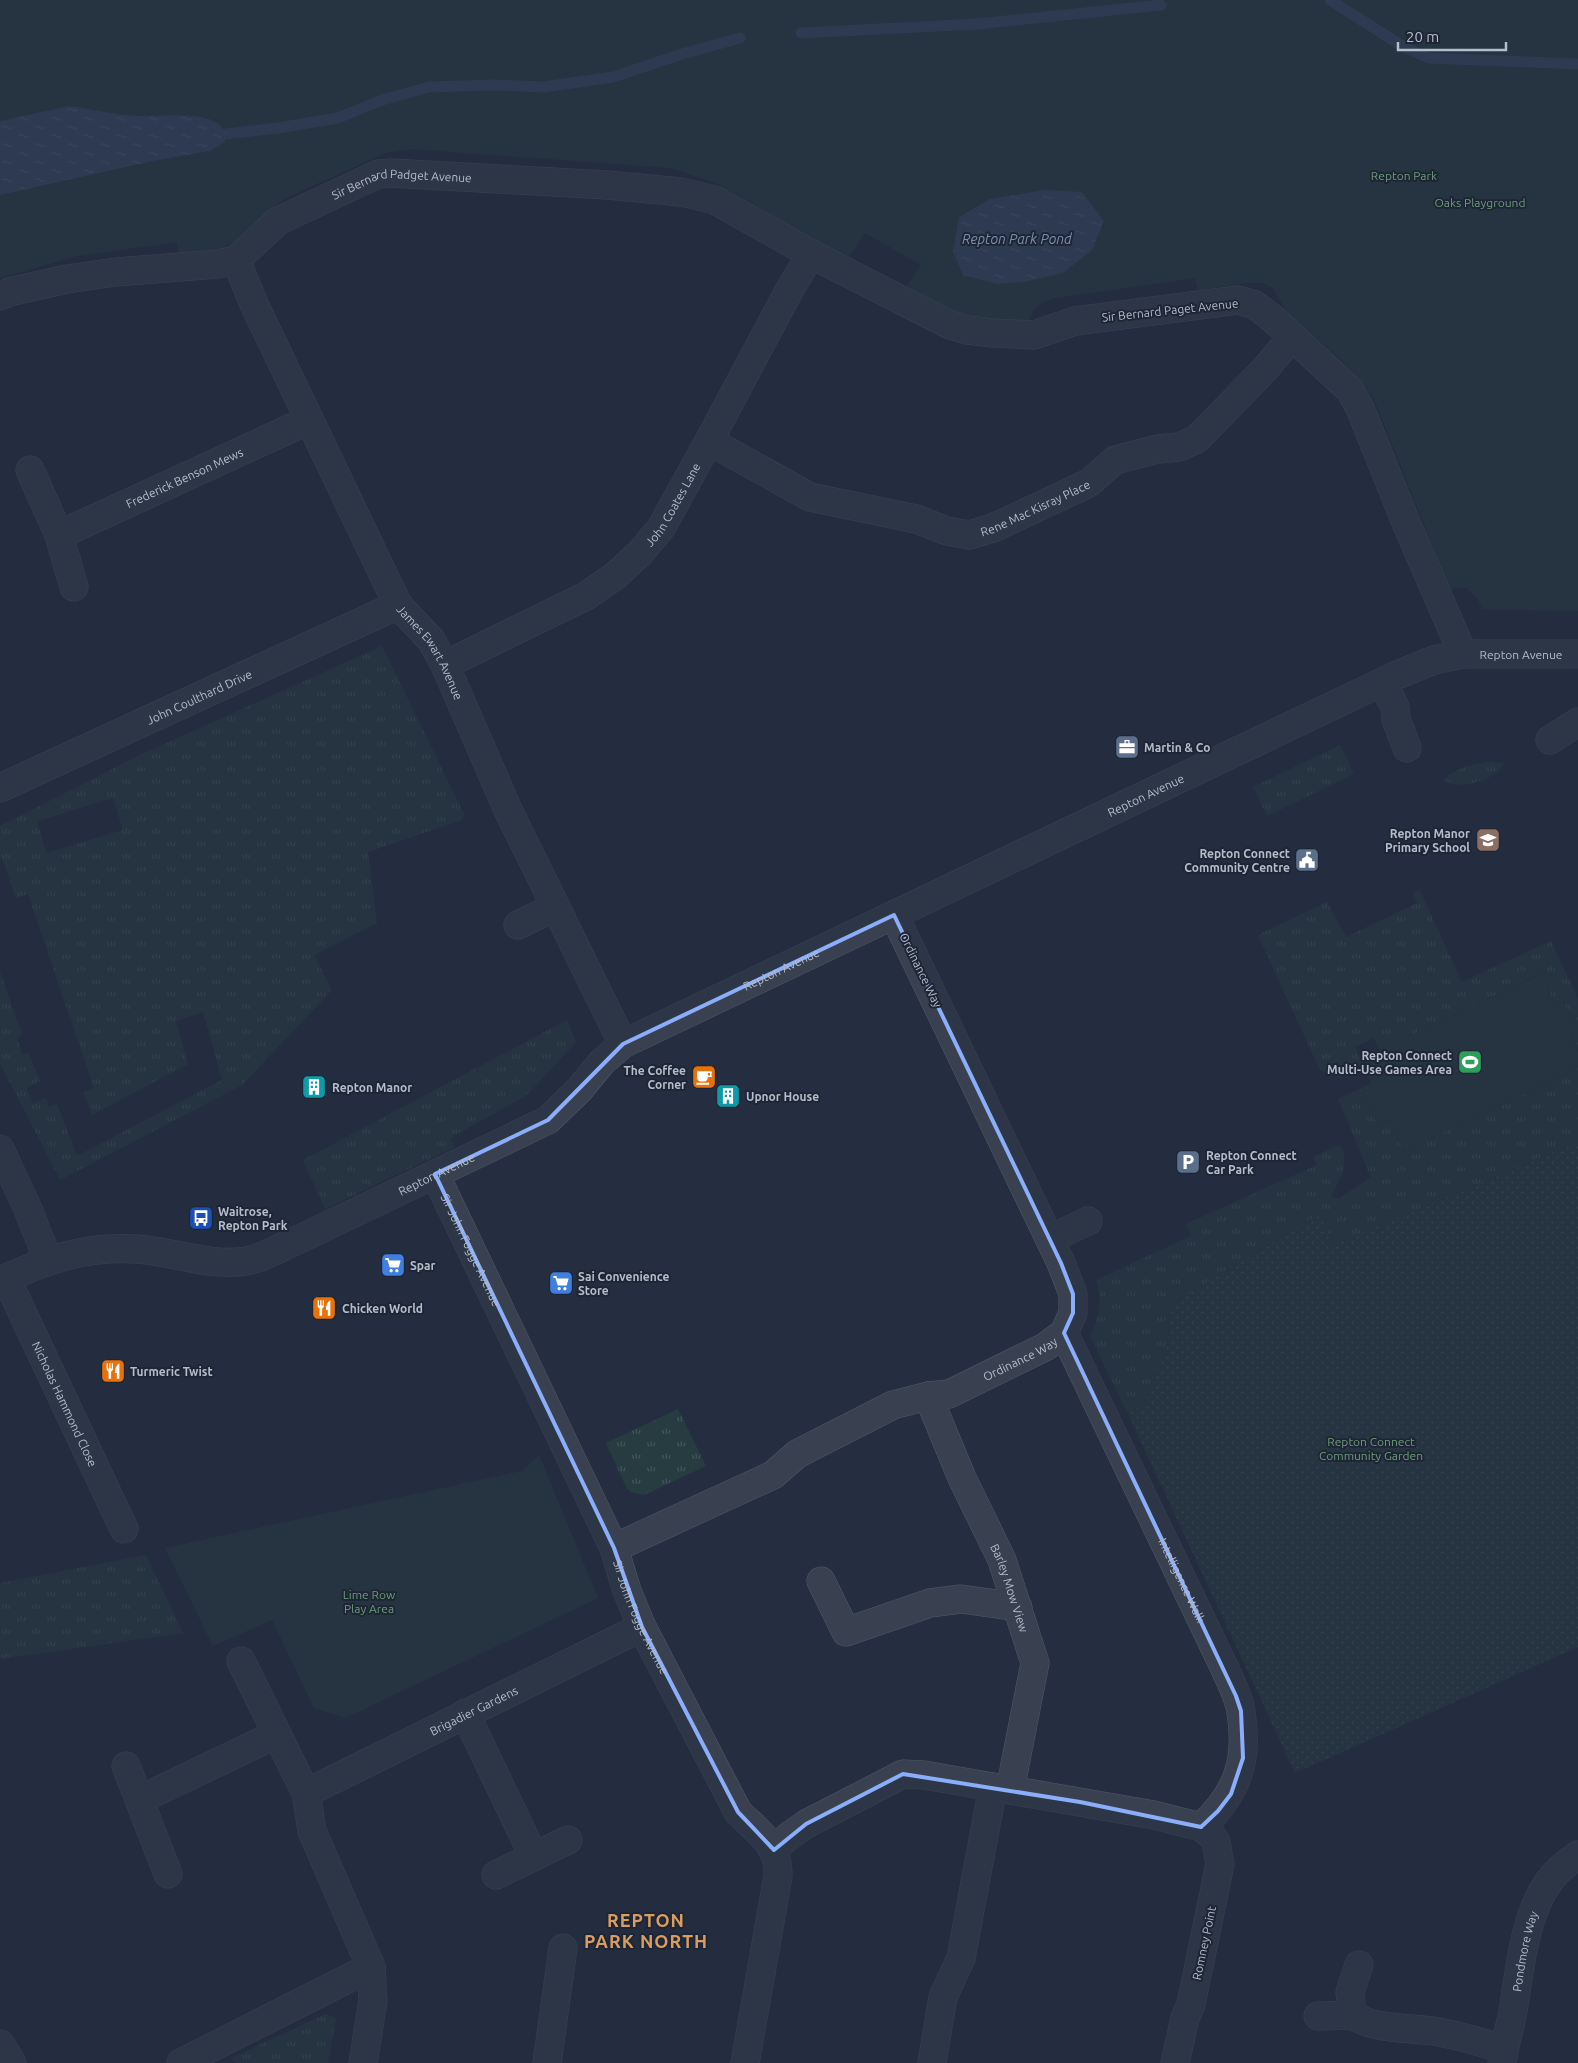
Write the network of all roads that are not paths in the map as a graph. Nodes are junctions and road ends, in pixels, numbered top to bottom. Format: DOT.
graph roads {
  1 [pos="811,254"];
  2 [pos="236,260"];
  3 [pos="0,296"];
  4 [pos="1292,337"];
  5 [pos="309,420"];
  6 [pos="709,442"];
  7 [pos="30,470"];
  8 [pos="59,535"];
  9 [pos="74,588"];
  10 [pos="398,605"];
  11 [pos="1463,654"];
  12 [pos="1578,654"];
  13 [pos="445,665"];
  14 [pos="1382,682"];
  15 [pos="1578,722"];
  16 [pos="1550,740"];
  17 [pos="1407,748"];
  18 [pos="0,788"];
  19 [pos="555,907"];
  20 [pos="894,915"];
  21 [pos="518,925"];
  22 [pos="623,1044"];
  23 [pos="0,1148"];
  24 [pos="436,1174"];
  25 [pos="1088,1221"];
  26 [pos="1050,1239"];
  27 [pos="48,1260"];
  28 [pos="3,1280"];
  29 [pos="1064,1333"];
  30 [pos="928,1396"];
  31 [pos="124,1529"];
  32 [pos="614,1548"];
  33 [pos="820,1581"];
  34 [pos="1018,1607"];
  35 [pos="642,1626"];
  36 [pos="241,1661"];
  37 [pos="465,1713"];
  38 [pos="277,1734"];
  39 [pos="126,1766"];
  40 [pos="1002,1788"];
  41 [pos="306,1793"];
  42 [pos="139,1800"];
  43 [pos="1201,1827"];
  44 [pos="568,1840"];
  45 [pos="774,1850"];
  46 [pos="1578,1855"];
  47 [pos="534,1856"];
  48 [pos="168,1874"];
  49 [pos="496,1875"];
  50 [pos="563,1948"];
  51 [pos="1359,1965"];
  52 [pos="372,1967"];
  53 [pos="1352,2015"];
  54 [pos="1318,2016"];
  55 [pos="0,2044"];
  56 [pos="1503,2056"];
  57 [pos="185,2062"];
  58 [pos="12,2063"];
  59 [pos="362,2063"];
  60 [pos="547,2063"];
  61 [pos="745,2063"];
  62 [pos="932,2063"];
  63 [pos="1175,2063"];
  1 -- 2 [label="street, Sir Bernard Padget Avenue"];
  1 -- 4 [label="street, Sir Bernard Paget Avenue"];
  1 -- 6 [label="street, John Coates Lane"];
  2 -- 3 [label="street"];
  2 -- 5 [label="street, James Ewart Avenue"];
  4 -- 6 [label="street, Rene Mac Kisray Place"];
  4 -- 11 [label="street, Sir Bernard Paget Avenue"];
  5 -- 8 [label="street, Frederick Benson Mews"];
  5 -- 10 [label="street, James Ewart Avenue"];
  6 -- 13 [label="street, John Coates Lane"];
  7 -- 8 [label="street"];
  8 -- 9 [label="street"];
  10 -- 13 [label="street, James Ewart Avenue"];
  10 -- 18 [label="street, John Coulthard Drive"];
  11 -- 12 [label="street, Repton Avenue"];
  11 -- 14 [label="street, Repton Avenue"];
  13 -- 19 [label="street, James Ewart Avenue"];
  14 -- 17 [label="street"];
  14 -- 20 [label="street, Repton Avenue"];
  15 -- 16 [label="street"];
  19 -- 21 [label="street"];
  19 -- 22 [label="street, James Ewart Avenue"];
  20 -- 22 [label="street, Repton Avenue"];
  20 -- 26 [label="street, Ordinance Way"];
  22 -- 24 [label="street, Repton Avenue"];
  23 -- 27 [label="street"];
  24 -- 27 [label="street, Repton Avenue"];
  24 -- 32 [label="street, Sir John Fogge Avenue"];
  25 -- 26 [label="street"];
  26 -- 29 [label="street, Ordinance Way"];
  27 -- 28 [label="street, Repton Avenue"];
  28 -- 31 [label="street, Nicholas Hammond Close"];
  29 -- 30 [label="street, Ordinance Way"];
  29 -- 43 [label="street, Intelligence Walk"];
  30 -- 32 [label="street, Ordinance Way"];
  30 -- 34 [label="street, Barley Mow View"];
  32 -- 35 [label="street, Sir John Fogge Avenue"];
  33 -- 34 [label="street"];
  34 -- 40 [label="street, Barley Mow View"];
  35 -- 37 [label="street, Brigadier Gardens"];
  35 -- 45 [label="street, Sir John Fogge Avenue"];
  36 -- 38 [label="street"];
  37 -- 41 [label="street, Brigadier Gardens"];
  37 -- 47 [label="street"];
  38 -- 41 [label="street"];
  38 -- 42 [label="street"];
  39 -- 42 [label="street"];
  40 -- 43 [label="street"];
  40 -- 45 [label="street"];
  40 -- 62 [label="street, Barley Mow View"];
  41 -- 52 [label="street"];
  42 -- 48 [label="street"];
  43 -- 63 [label="street, Romney Point"];
  44 -- 47 [label="street"];
  45 -- 61 [label="street, Sir John Fogge Avenue"];
  46 -- 56 [label="street, Pondmore Way"];
  47 -- 49 [label="street"];
  50 -- 60 [label="street"];
  51 -- 53 [label="street"];
  52 -- 57 [label="street"];
  52 -- 59 [label="street"];
  53 -- 54 [label="street"];
  53 -- 56 [label="street"];
  55 -- 58 [label="street"];
}
